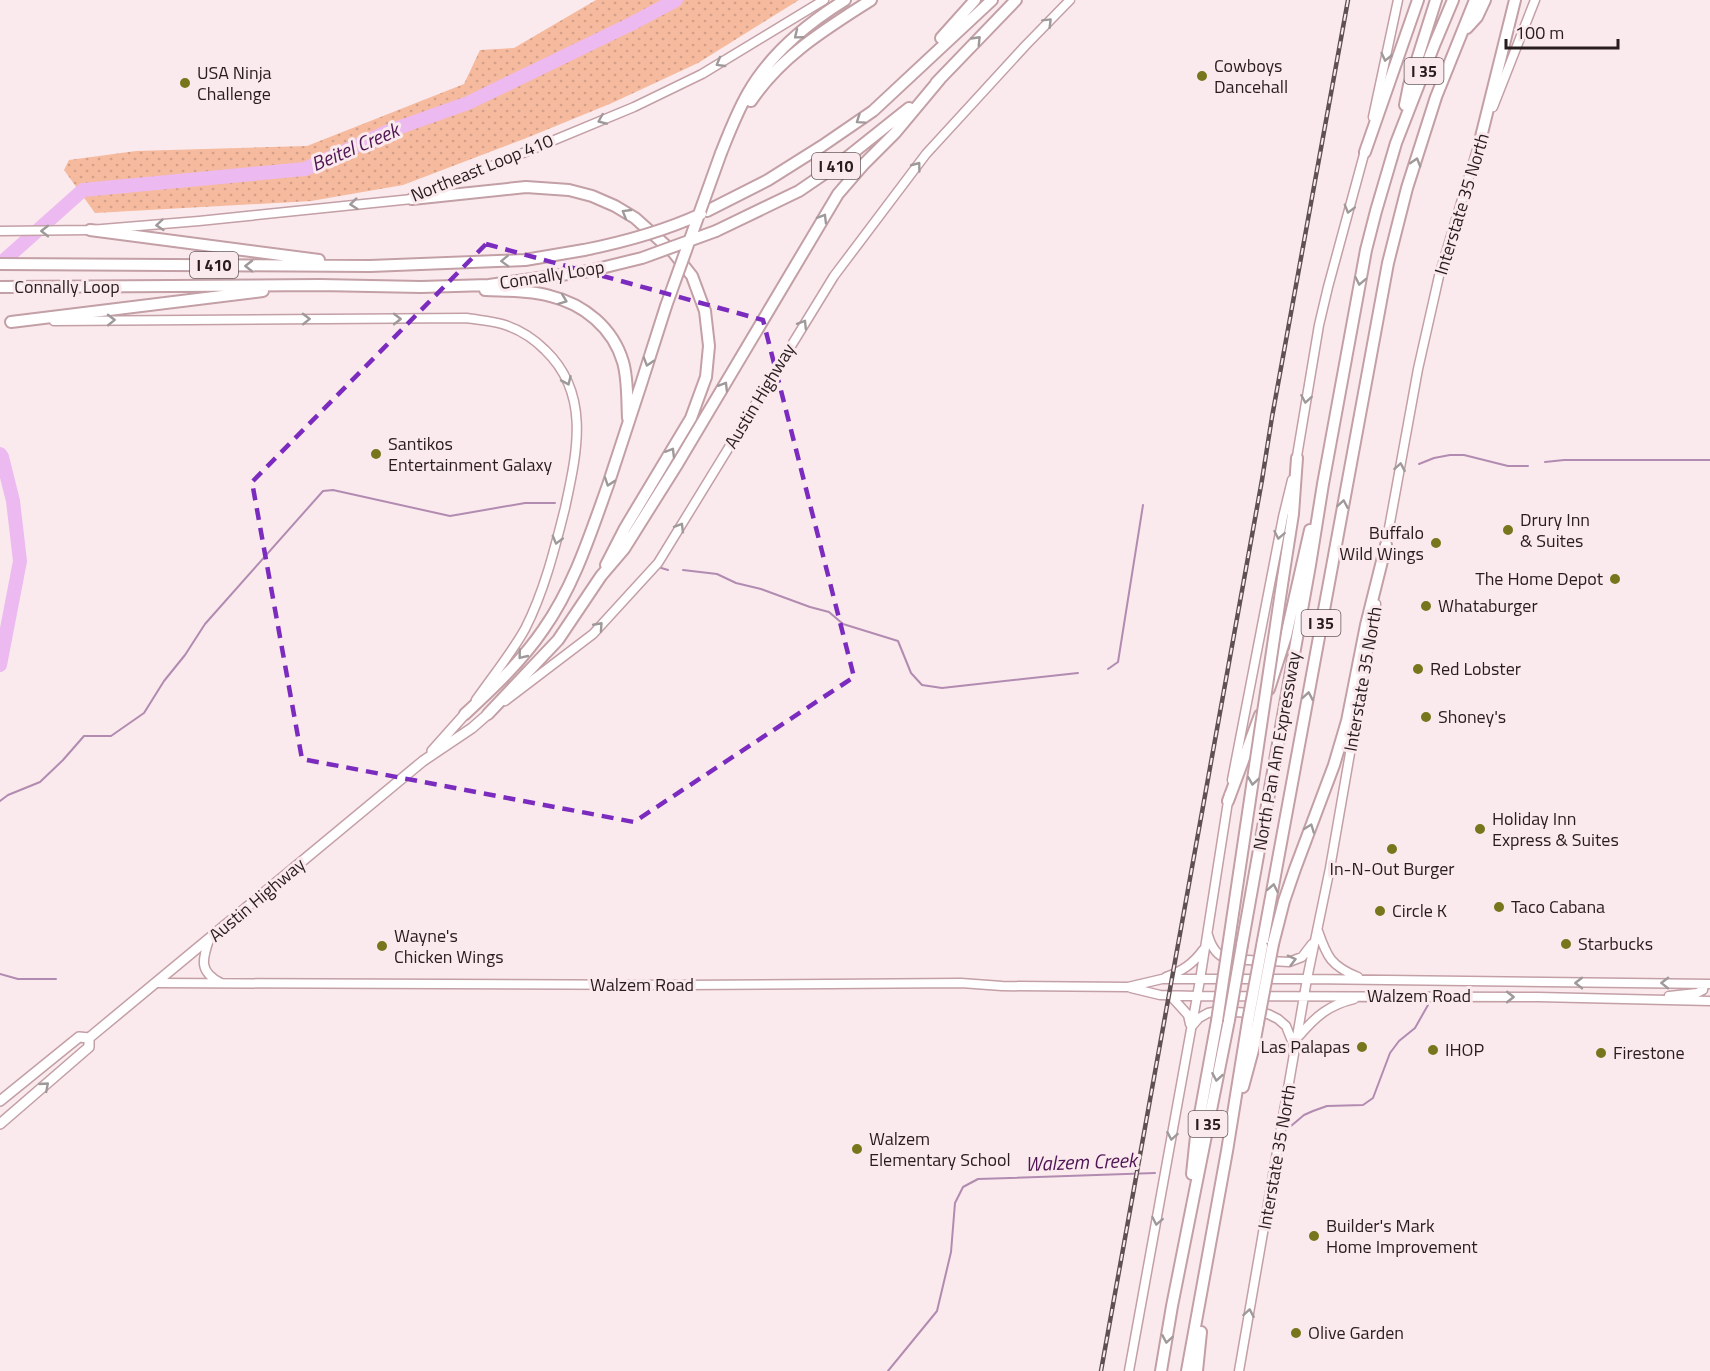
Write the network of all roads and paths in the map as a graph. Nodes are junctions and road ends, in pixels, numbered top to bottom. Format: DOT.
graph roads {
  1 [pos="824,0"];
  2 [pos="845,0"];
  3 [pos="872,0"];
  4 [pos="975,0"];
  5 [pos="992,0"];
  6 [pos="1070,0"];
  7 [pos="1398,0"];
  8 [pos="1418,0"];
  9 [pos="1437,0"];
  10 [pos="1453,0"];
  11 [pos="1475,0"];
  12 [pos="1485,0"];
  13 [pos="1515,0"];
  14 [pos="1536,0"];
  15 [pos="1015,1"];
  16 [pos="1461,35"];
  17 [pos="940,79"];
  18 [pos="904,81"];
  19 [pos="729,135"];
  20 [pos="1481,137"];
  21 [pos="1396,143"];
  22 [pos="1365,152"];
  23 [pos="412,199"];
  24 [pos="90,230"];
  25 [pos="0,231"];
  26 [pos="0,264"];
  27 [pos="370,266"];
  28 [pos="320,285"];
  29 [pos="0,287"];
  30 [pos="421,287"];
  31 [pos="5,322"];
  32 [pos="628,427"];
  33 [pos="1297,458"];
  34 [pos="1323,484"];
  35 [pos="1386,545"];
  36 [pos="601,576"];
  37 [pos="465,714"];
  38 [pos="488,714"];
  39 [pos="423,761"];
  40 [pos="1228,801"];
  41 [pos="1318,930"];
  42 [pos="1208,933"];
  43 [pos="209,940"];
  44 [pos="1205,947"];
  45 [pos="1162,979"];
  46 [pos="1307,979"];
  47 [pos="1364,979"];
  48 [pos="1200,980"];
  49 [pos="156,982"];
  50 [pos="224,984"];
  51 [pos="1707,984"];
  52 [pos="1128,987"];
  53 [pos="1170,995"];
  54 [pos="1197,996"];
  55 [pos="1305,996"];
  56 [pos="1366,996"];
  57 [pos="1642,1000"];
  58 [pos="1710,1001"];
  59 [pos="1223,1020"];
  60 [pos="1253,1022"];
  61 [pos="1191,1026"];
  62 [pos="89,1038"];
  63 [pos="1297,1039"];
  64 [pos="1295,1050"];
  65 [pos="2,1098"];
  66 [pos="0,1124"];
  67 [pos="1209,1251"];
  68 [pos="1129,1371"];
  69 [pos="1161,1371"];
  70 [pos="1187,1371"];
  71 [pos="1197,1371"];
  72 [pos="1239,1371"];
  1 -- 23 [label="main road, Northeast Loop 410, one-way"];
  2 -- 19 [label="highway, one-way"];
  3 -- 19 [label="highway"];
  4 -- 18 [label="highway"];
  5 -- 18 [label="highway, Connally Loop / I 410"];
  38 -- 6 [label="main road, Austin Highway, one-way"];
  7 -- 22 [label="main road, one-way"];
  8 -- 22 [label="highway"];
  9 -- 21 [label="highway"];
  10 -- 21 [label="highway, North Pan Am Expressway / I 35"];
  11 -- 16 [label="highway, North Pan Am Expressway"];
  12 -- 16 [label="highway"];
  13 -- 20 [label="highway"];
  14 -- 20 [label="main road, Interstate 35 North"];
  17 -- 15 [label="highway, Connally Loop / I 410, one-way"];
  60 -- 16 [label="highway, North Pan Am Expressway / I 35, one-way, bridge"];
  17 -- 30 [label="highway, Connally Loop / I 410, bridge"];
  36 -- 17 [label="highway, one-way"];
  18 -- 27 [label="highway, Connally Loop / I 410, one-way, bridge"];
  19 -- 32 [label="highway, one-way, bridge"];
  35 -- 20 [label="main road, Interstate 35 North, one-way"];
  21 -- 34 [label="highway, North Pan Am Expressway / I 35, one-way"];
  22 -- 33 [label="main road, one-way"];
  23 -- 24 [label="main road, Northeast Loop 410, one-way"];
  36 -- 23 [label="highway, one-way"];
  24 -- 25 [label="main road, Northeast Loop 410, one-way"];
  24 -- 27 [label="highway"];
  27 -- 26 [label="highway, Connally Loop / I 410, one-way"];
  28 -- 29 [label="highway, Connally Loop / I 410"];
  28 -- 30 [label="highway, Connally Loop / I 410"];
  28 -- 31 [label="highway"];
  30 -- 32 [label="highway, one-way"];
  31 -- 37 [label="main road, Austin Highway, one-way"];
  32 -- 37 [label="highway, one-way"];
  33 -- 40 [label="main road, one-way"];
  33 -- 59 [label="highway, one-way, bridge"];
  34 -- 40 [label="highway"];
  34 -- 59 [label="highway, North Pan Am Expressway / I 35, bridge"];
  35 -- 41 [label="main road, Interstate 35 North"];
  60 -- 35 [label="highway, one-way, bridge"];
  36 -- 38 [label="highway"];
  37 -- 39 [label="main road, Austin Highway"];
  38 -- 39 [label="main road, Austin Highway"];
  39 -- 43 [label="main road, Austin Highway"];
  40 -- 42 [label="main road"];
  42 -- 41 [label="main road, one-way"];
  41 -- 46 [label="main road, Interstate 35 North"];
  41 -- 47 [label="main road"];
  42 -- 44 [label="main road"];
  43 -- 49 [label="main road, Austin Highway"];
  43 -- 50 [label="main road"];
  44 -- 45 [label="main road"];
  44 -- 48 [label="main road"];
  45 -- 48 [label="main road, Walzem Road"];
  45 -- 52 [label="main road, Walzem Road"];
  46 -- 47 [label="main road, Walzem Road"];
  46 -- 48 [label="main road, Walzem Road"];
  46 -- 55 [label="main road, Interstate 35 North"];
  51 -- 47 [label="main road, Walzem Road, one-way"];
  48 -- 54 [label="main road"];
  49 -- 50 [label="main road, Walzem Road"];
  49 -- 62 [label="main road, Austin Highway"];
  50 -- 52 [label="main road, Walzem Road"];
  51 -- 57 [label="main road"];
  52 -- 53 [label="main road, Walzem Road"];
  53 -- 54 [label="main road, Walzem Road"];
  53 -- 61 [label="main road"];
  54 -- 55 [label="main road, Walzem Road"];
  54 -- 61 [label="main road"];
  55 -- 56 [label="main road, Walzem Road"];
  55 -- 63 [label="main road, Interstate 35 North"];
  56 -- 57 [label="main road, Walzem Road, one-way"];
  56 -- 63 [label="main road"];
  57 -- 58 [label="main road, Walzem Road"];
  59 -- 69 [label="highway, North Pan Am Expressway / I 35, one-way"];
  60 -- 67 [label="highway, North Pan Am Expressway / I 35"];
  61 -- 64 [label="main road"];
  61 -- 68 [label="main road, one-way"];
  62 -- 65 [label="main road, Austin Highway"];
  66 -- 62 [label="main road, Austin Highway, one-way"];
  63 -- 64 [label="main road, Interstate 35 North"];
  72 -- 64 [label="main road, Interstate 35 North, one-way"];
  67 -- 70 [label="highway, North Pan Am Expressway / I 35"];
  67 -- 71 [label="highway"];
}
